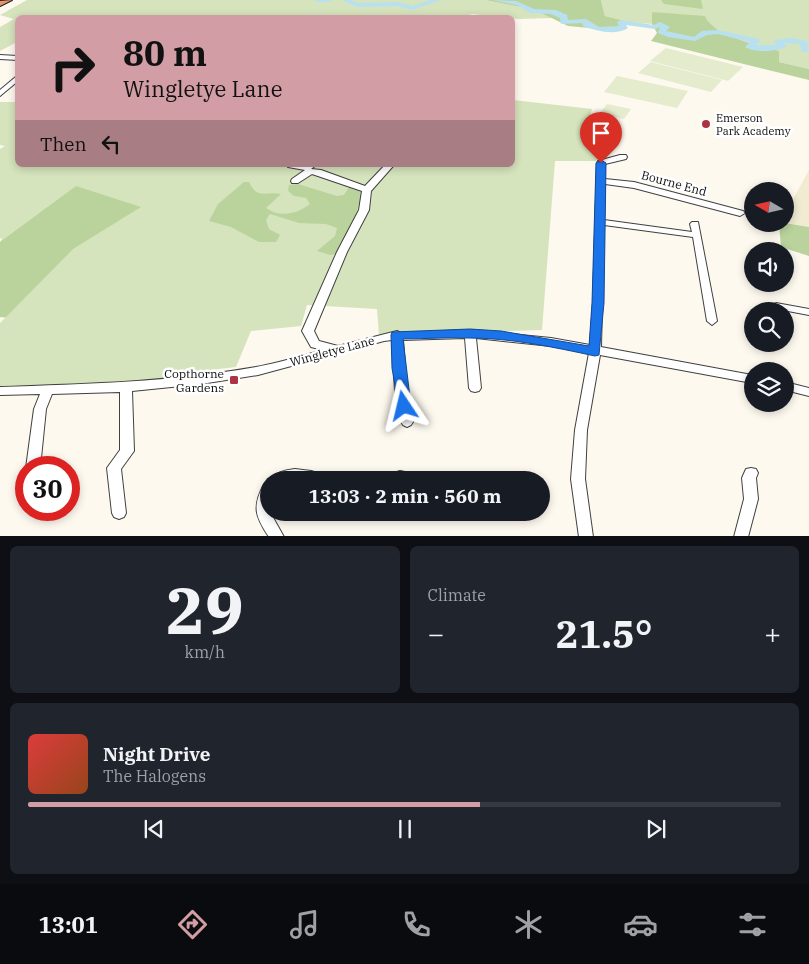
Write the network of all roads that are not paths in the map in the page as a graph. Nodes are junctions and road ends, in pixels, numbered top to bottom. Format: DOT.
graph roads {
  1 [pos="8,0"];
  2 [pos="0,4"];
  3 [pos="0,57"];
  4 [pos="15,58"];
  5 [pos="15,80"];
  6 [pos="0,94"];
  7 [pos="623,157"];
  8 [pos="388,167"];
  9 [pos="295,181"];
  10 [pos="600,181"];
  11 [pos="367,190"];
  12 [pos="740,213"];
  13 [pos="600,222"];
  14 [pos="695,224"];
  15 [pos="696,235"];
  16 [pos="794,309"];
  17 [pos="809,312"];
  18 [pos="712,321"];
  19 [pos="470,334"];
  20 [pos="397,335"];
  21 [pos="316,344"];
  22 [pos="337,349"];
  23 [pos="595,352"];
  24 [pos="305,358"];
  25 [pos="744,378"];
  26 [pos="126,387"];
  27 [pos="475,388"];
  28 [pos="794,388"];
  29 [pos="48,390"];
  30 [pos="0,391"];
  31 [pos="809,392"];
  32 [pos="407,422"];
  33 [pos="34,456"];
  34 [pos="751,473"];
  35 [pos="119,513"];
  36 [pos="266,521"];
  37 [pos="277,536"];
  38 [pos="586,536"];
  39 [pos="741,536"];
  1 -- 2 [label="highway"];
  3 -- 4 [label="street"];
  5 -- 6 [label="street"];
  7 -- 10 [label="street"];
  8 -- 11 [label="street"];
  9 -- 11 [label="street"];
  10 -- 12 [label="street, Bourne End"];
  10 -- 13 [label="street"];
  11 -- 21 [label="street"];
  13 -- 15 [label="street"];
  13 -- 23 [label="street"];
  14 -- 15 [label="street"];
  15 -- 18 [label="street"];
  16 -- 17 [label="street"];
  19 -- 20 [label="street, Wingletye Lane"];
  19 -- 23 [label="street, Wingletye Lane"];
  19 -- 27 [label="street"];
  20 -- 22 [label="street, Wingletye Lane"];
  20 -- 32 [label="street"];
  21 -- 22 [label="street"];
  21 -- 24 [label="street"];
  22 -- 24 [label="street, Wingletye Lane"];
  23 -- 25 [label="street, Wingletye Lane"];
  23 -- 38 [label="street"];
  24 -- 26 [label="street, Wingletye Lane"];
  26 -- 29 [label="street, Wingletye Lane"];
  26 -- 35 [label="street"];
  28 -- 31 [label="street"];
  29 -- 30 [label="street, Wingletye Lane"];
  29 -- 33 [label="street"];
  34 -- 39 [label="street"];
  36 -- 37 [label="street"];
}
